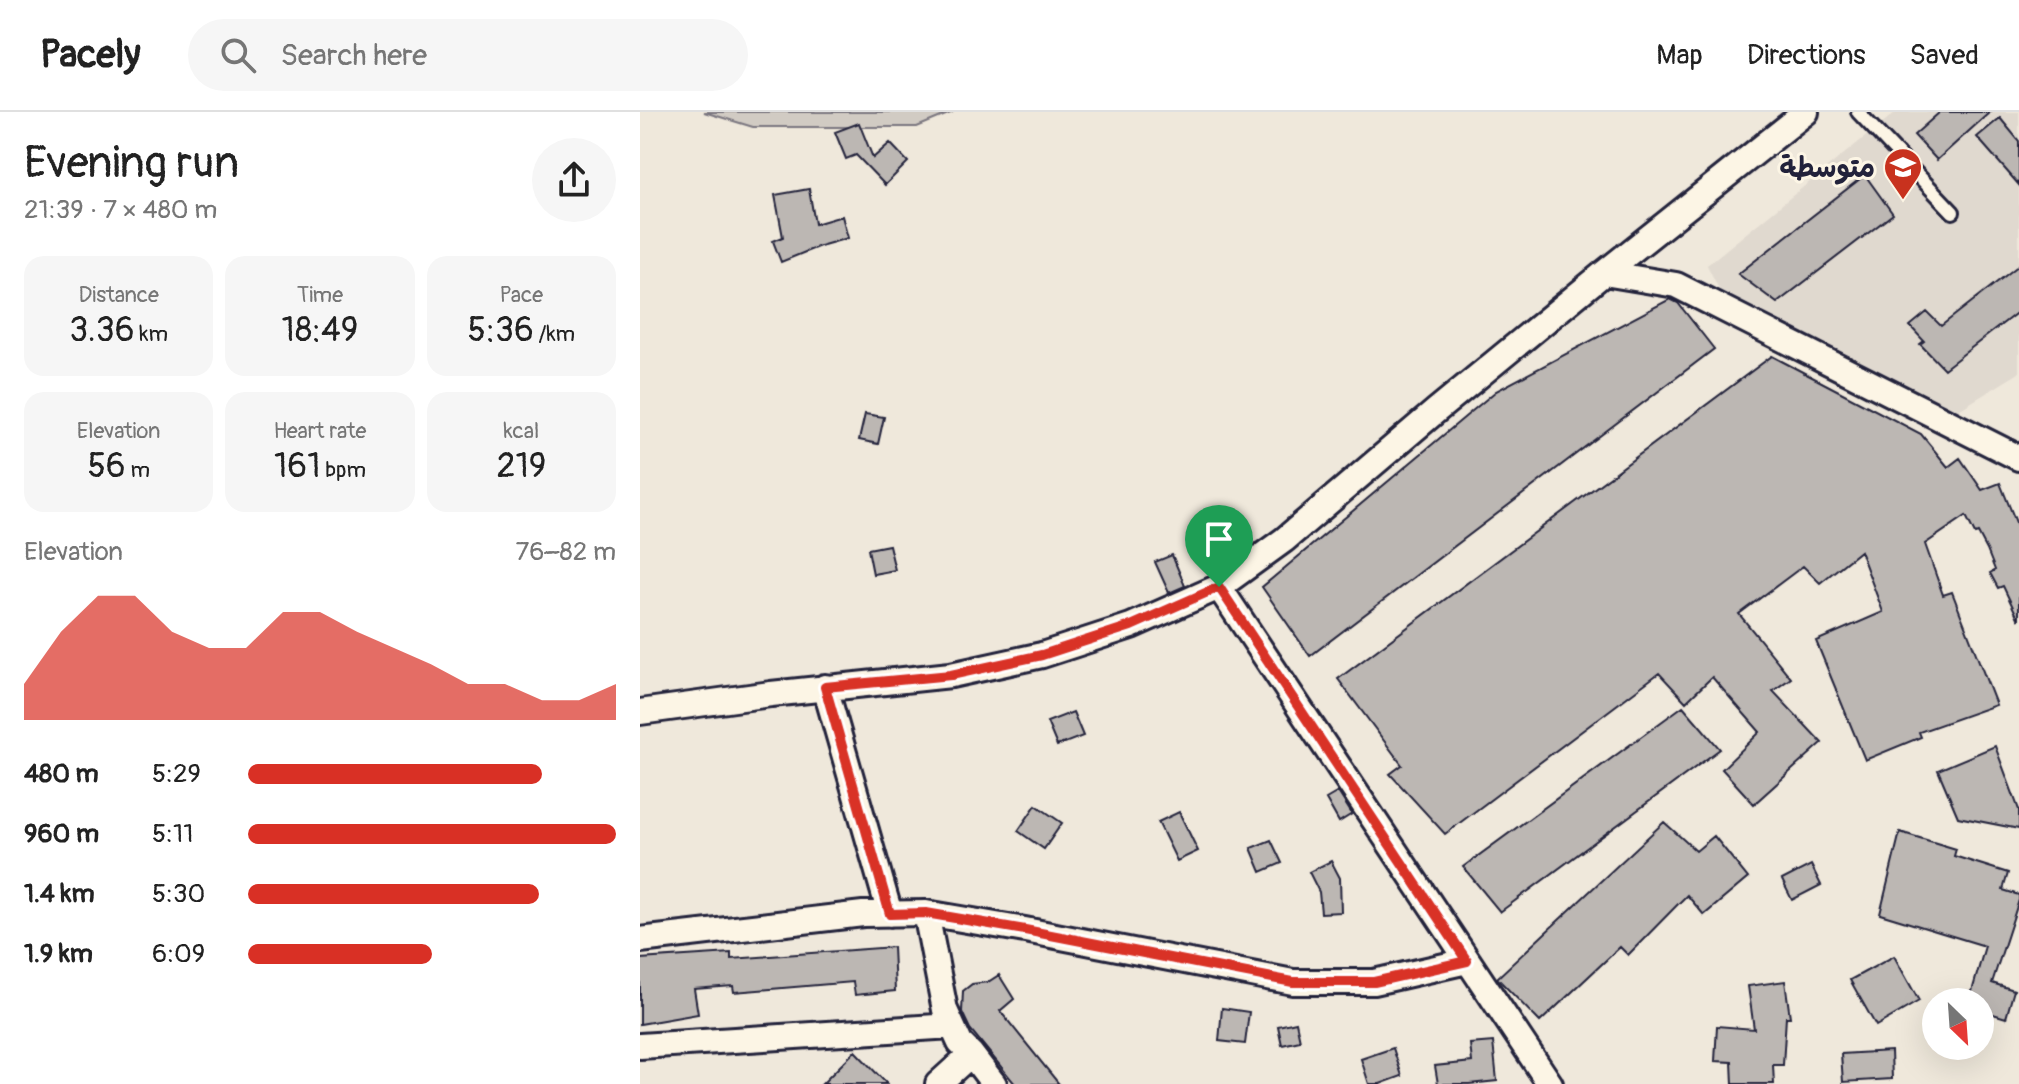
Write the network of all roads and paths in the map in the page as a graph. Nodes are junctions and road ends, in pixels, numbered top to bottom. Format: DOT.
graph roads {
  1 [pos="1806,112"];
  2 [pos="1858,112"];
  3 [pos="1953,212"];
  4 [pos="1604,273"];
  5 [pos="2019,458"];
  6 [pos="1219,587"];
  7 [pos="825,687"];
  8 [pos="640,712"];
  9 [pos="926,913"];
  10 [pos="890,914"];
  11 [pos="640,940"];
  12 [pos="1467,961"];
  13 [pos="952,1026"];
  14 [pos="640,1046"];
  15 [pos="971,1054"];
  16 [pos="1548,1083"];
  17 [pos="938,1084"];
  18 [pos="994,1084"];
  1 -- 4 [label="street"];
  2 -- 3 [label="lane"];
  4 -- 5 [label="street"];
  4 -- 6 [label="street"];
  6 -- 7 [label="street"];
  6 -- 12 [label="street"];
  7 -- 8 [label="street"];
  7 -- 10 [label="street"];
  9 -- 10 [label="street"];
  9 -- 12 [label="street"];
  9 -- 13 [label="street"];
  10 -- 11 [label="street"];
  12 -- 16 [label="street"];
  13 -- 14 [label="street"];
  13 -- 15 [label="street"];
  15 -- 17 [label="street"];
  15 -- 18 [label="street"];
}
